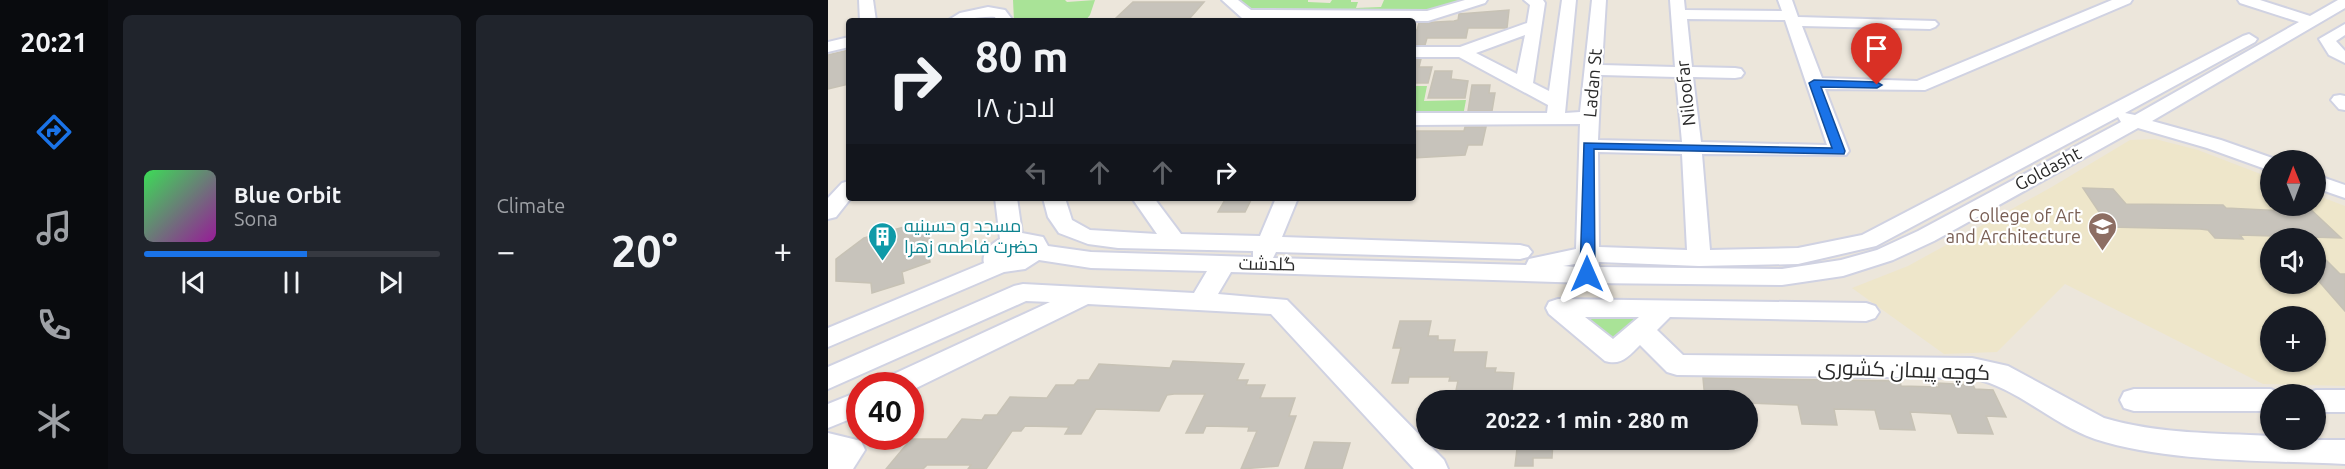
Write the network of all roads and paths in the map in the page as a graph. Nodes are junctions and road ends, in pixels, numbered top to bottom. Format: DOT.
graph roads {
  1 [pos="866,0"];
  2 [pos="1229,0"];
  3 [pos="1480,0"];
  4 [pos="1599,0"];
  5 [pos="2125,0"];
  6 [pos="2245,0"];
  7 [pos="2321,0"];
  8 [pos="1535,1"];
  9 [pos="1569,2"];
  10 [pos="2345,2"];
  11 [pos="1678,7"];
  12 [pos="1790,12"];
  13 [pos="1002,13"];
  14 [pos="868,18"];
  15 [pos="959,18"];
  16 [pos="1383,18"];
  17 [pos="2302,18"];
  18 [pos="1930,24"];
  19 [pos="1534,26"];
  20 [pos="2345,28"];
  21 [pos="846,43"];
  22 [pos="828,47"];
  23 [pos="1461,51"];
  24 [pos="1416,52"];
  25 [pos="2345,58"];
  26 [pos="1595,70"];
  27 [pos="1683,72"];
  28 [pos="1736,73"];
  29 [pos="1814,83"];
  30 [pos="1524,85"];
  31 [pos="1555,111"];
  32 [pos="2135,115"];
  33 [pos="1589,118"];
  34 [pos="1416,119"];
  35 [pos="2175,129"];
  36 [pos="1588,146"];
  37 [pos="1692,148"];
  38 [pos="2260,161"];
  39 [pos="2326,185"];
  40 [pos="846,191"];
  41 [pos="2345,192"];
  42 [pos="1006,201"];
  43 [pos="1055,201"];
  44 [pos="1145,201"];
  45 [pos="1286,201"];
  46 [pos="828,212"];
  47 [pos="1907,222"];
  48 [pos="1926,236"];
  49 [pos="1174,241"];
  50 [pos="1012,243"];
  51 [pos="1035,252"];
  52 [pos="1520,252"];
  53 [pos="1264,253"];
  54 [pos="1699,258"];
  55 [pos="1224,263"];
  56 [pos="1587,264"];
  57 [pos="1000,265"];
  58 [pos="1617,275"];
  59 [pos="953,286"];
  60 [pos="1023,292"];
  61 [pos="1085,296"];
  62 [pos="1202,300"];
  63 [pos="1617,308"];
  64 [pos="1664,308"];
  65 [pos="1866,312"];
  66 [pos="1641,330"];
  67 [pos="828,338"];
  68 [pos="924,373"];
  69 [pos="828,379"];
  70 [pos="2134,400"];
  71 [pos="2260,400"];
  72 [pos="2326,401"];
  73 [pos="2345,401"];
  74 [pos="846,409"];
  75 [pos="828,417"];
  76 [pos="828,445"];
  77 [pos="2345,452"];
  78 [pos="835,469"];
  79 [pos="1433,469"];
  1 -- 14 [label="street"];
  2 -- 16 [label="street"];
  3 -- 16 [label="street"];
  4 -- 26 [label="street, Ladan St"];
  5 -- 29 [label="street"];
  6 -- 17 [label="street"];
  7 -- 17 [label="street, Goldasht"];
  8 -- 9 [label="street"];
  8 -- 19 [label="street"];
  9 -- 31 [label="street"];
  10 -- 17 [label="street, Goldasht"];
  11 -- 12 [label="street"];
  11 -- 27 [label="street, Niloofar"];
  12 -- 18 [label="street"];
  12 -- 29 [label="street"];
  13 -- 15 [label="street"];
  17 -- 32 [label="street, Goldasht"];
  17 -- 32 [label="street, Goldasht"];
  19 -- 23 [label="street"];
  19 -- 30 [label="street"];
  20 -- 25 [label="street"];
  21 -- 22 [label="street"];
  23 -- 24 [label="street"];
  23 -- 30 [label="street"];
  26 -- 27 [label="street"];
  26 -- 33 [label="street, Ladan St"];
  27 -- 28 [label="street"];
  27 -- 37 [label="street, Niloofar"];
  29 -- 37 [label="street"];
  30 -- 31 [label="street"];
  31 -- 33 [label="street"];
  31 -- 34 [label="street"];
  32 -- 35 [label="street"];
  32 -- 35 [label="street"];
  32 -- 47 [label="street, Goldasht"];
  32 -- 48 [label="street, Goldasht"];
  33 -- 36 [label="street, Ladan St"];
  35 -- 38 [label="street"];
  36 -- 37 [label="street"];
  36 -- 56 [label="street, Ladan St"];
  37 -- 54 [label="street, Niloofar"];
  39 -- 41 [label="street"];
  40 -- 46 [label="street"];
  42 -- 50 [label="street"];
  43 -- 49 [label="street"];
  44 -- 49 [label="street"];
  45 -- 53 [label="street"];
  47 -- 48 [label="street"];
  47 -- 54 [label="street, Goldasht"];
  48 -- 58 [label="street, Goldasht"];
  49 -- 53 [label="street"];
  50 -- 51 [label="street"];
  50 -- 57 [label="street"];
  51 -- 55 [label="street, گلدشت"];
  51 -- 57 [label="street"];
  52 -- 53 [label="street"];
  53 -- 55 [label="street, گلدشت"];
  53 -- 56 [label="street, گلدشت"];
  54 -- 56 [label="street, Goldasht"];
  55 -- 62 [label="street"];
  56 -- 58 [label="street, Goldasht"];
  57 -- 59 [label="street"];
  58 -- 63 [label="street"];
  59 -- 60 [label="street"];
  59 -- 67 [label="street"];
  60 -- 61 [label="street"];
  60 -- 69 [label="street"];
  61 -- 62 [label="street"];
  61 -- 68 [label="street"];
  62 -- 79 [label="street"];
  63 -- 64 [label="street"];
  63 -- 66 [label="street"];
  64 -- 65 [label="street"];
  64 -- 66 [label="street"];
  66 -- 77 [label="street, کوچه پیمان کشوری"];
  70 -- 71 [label="street"];
  72 -- 73 [label="street"];
  74 -- 75 [label="street"];
  76 -- 78 [label="street"];
}
